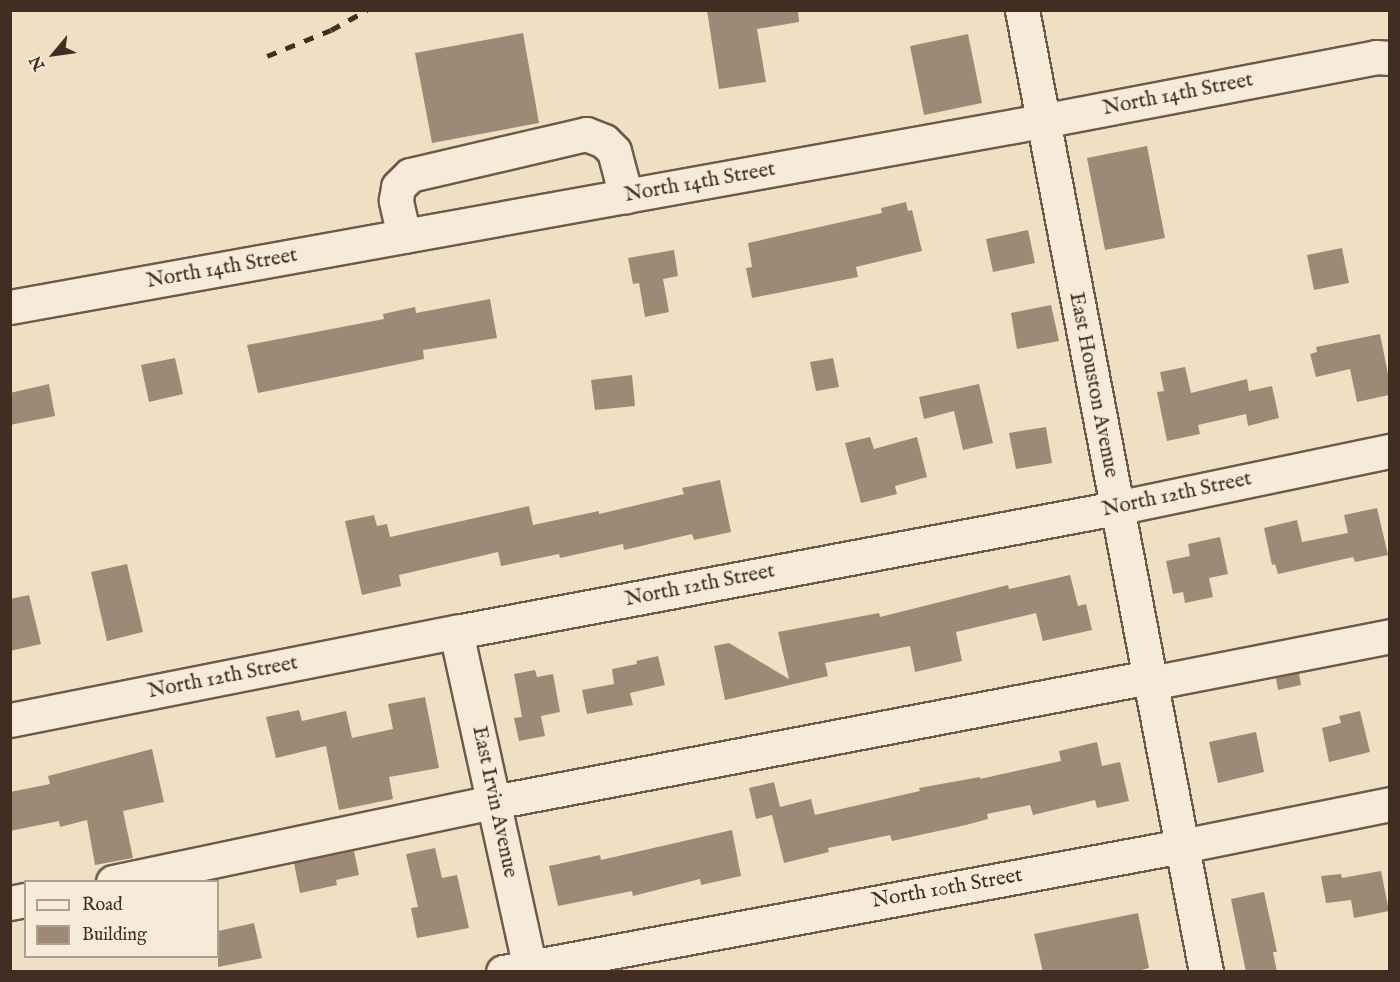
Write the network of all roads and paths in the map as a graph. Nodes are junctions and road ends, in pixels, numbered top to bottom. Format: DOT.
graph roads {
  1 [pos="1022,10"];
  2 [pos="1389,58"];
  3 [pos="1042,122"];
  4 [pos="626,196"];
  5 [pos="404,236"];
  6 [pos="10,307"];
  7 [pos="1389,451"];
  8 [pos="1116,508"];
  9 [pos="456,632"];
  10 [pos="1389,636"];
  11 [pos="1150,680"];
  12 [pos="10,720"];
  13 [pos="494,802"];
  14 [pos="1389,804"];
  15 [pos="1182,846"];
  16 [pos="123,880"];
  17 [pos="521,970"];
  18 [pos="1206,972"];
  1 -- 3 [label="street, East Houston Avenue"];
  2 -- 3 [label="street, North 14th Street"];
  3 -- 4 [label="street, North 14th Street"];
  3 -- 8 [label="street, East Houston Avenue"];
  4 -- 5 [label="street, North 14th Street"];
  4 -- 5 [label="street"];
  5 -- 6 [label="street, North 14th Street"];
  7 -- 8 [label="street, North 12th Street"];
  8 -- 9 [label="street, North 12th Street"];
  8 -- 11 [label="street, East Houston Avenue"];
  9 -- 12 [label="street, North 12th Street"];
  9 -- 13 [label="street, East Irvin Avenue"];
  10 -- 11 [label="street"];
  11 -- 13 [label="street"];
  11 -- 15 [label="street, East Houston Avenue"];
  13 -- 16 [label="street"];
  13 -- 17 [label="street, East Irvin Avenue"];
  14 -- 15 [label="street, North 10th Street"];
  15 -- 17 [label="street, North 10th Street"];
  15 -- 18 [label="street, East Houston Avenue"];
}
